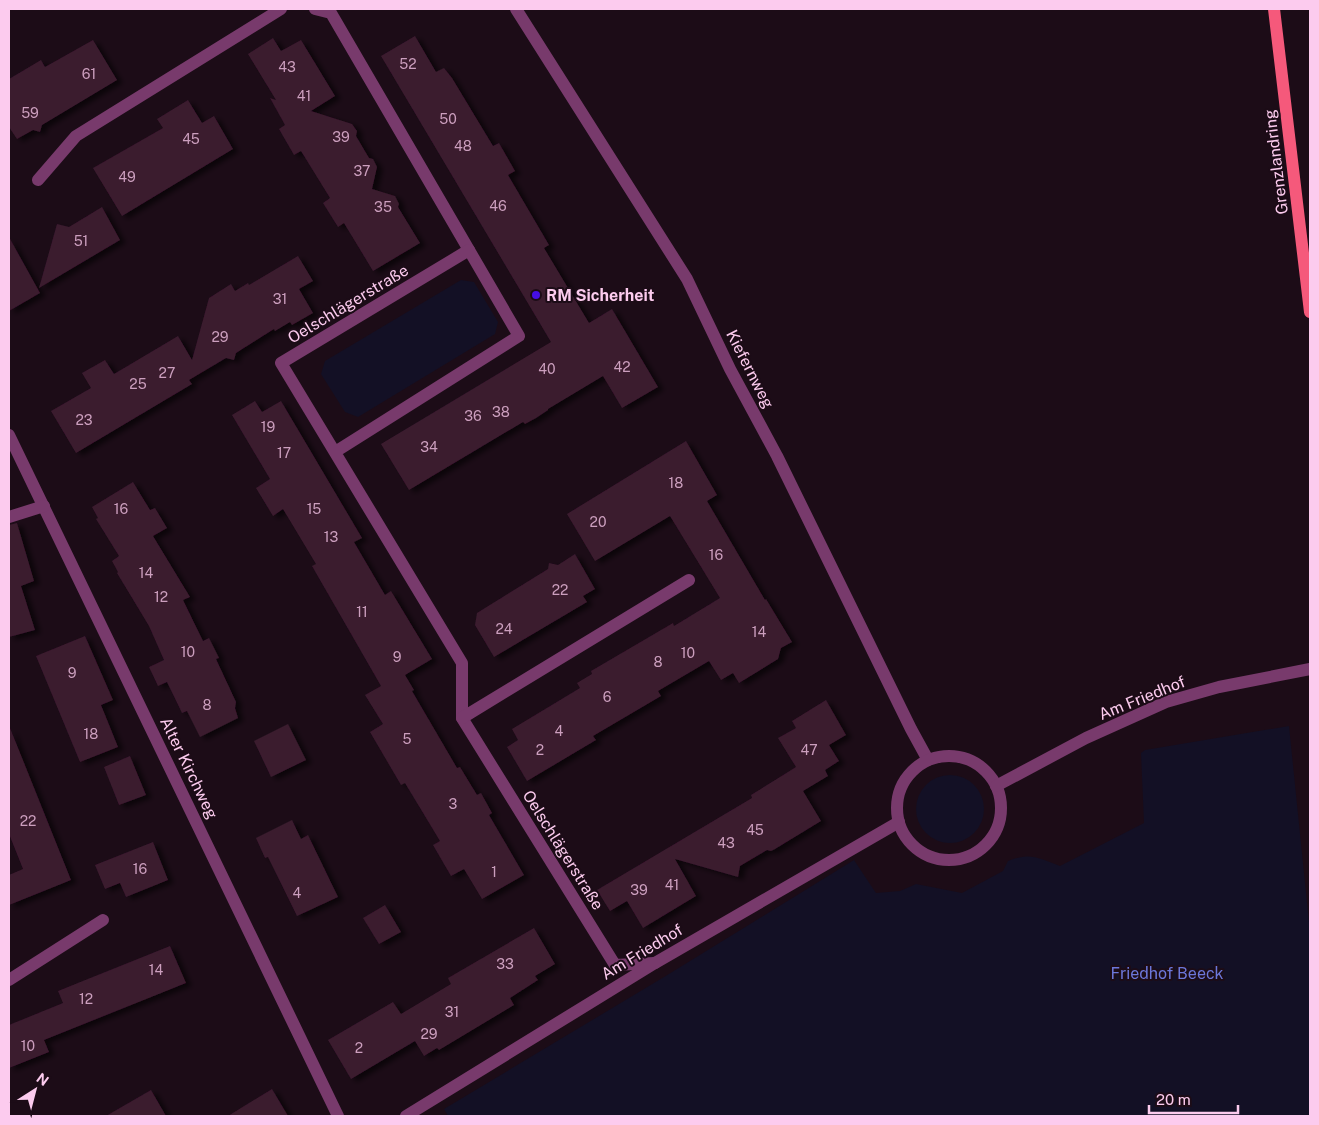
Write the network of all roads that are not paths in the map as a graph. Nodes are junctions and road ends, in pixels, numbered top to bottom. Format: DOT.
graph roads {
  1 [pos="281,9"];
  2 [pos="315,9"];
  3 [pos="516,9"];
  4 [pos="1274,9"];
  5 [pos="38,180"];
  6 [pos="469,250"];
  7 [pos="1310,312"];
  8 [pos="9,435"];
  9 [pos="335,452"];
  10 [pos="44,506"];
  11 [pos="9,516"];
  12 [pos="689,580"];
  13 [pos="1310,670"];
  14 [pos="462,718"];
  15 [pos="928,760"];
  16 [pos="996,786"];
  17 [pos="899,822"];
  18 [pos="103,920"];
  19 [pos="655,963"];
  20 [pos="9,980"];
  21 [pos="338,1116"];
  22 [pos="406,1116"];
  1 -- 5 [label="street"];
  2 -- 6 [label="street"];
  3 -- 15 [label="street, Kiefernweg"];
  4 -- 7 [label="main road, Grenzlandring"];
  6 -- 9 [label="street"];
  6 -- 9 [label="street, Oelschlägerstraße"];
  8 -- 10 [label="street, Alter Kirchweg"];
  9 -- 14 [label="street, Oelschlägerstraße"];
  10 -- 11 [label="street"];
  10 -- 21 [label="street, Alter Kirchweg"];
  12 -- 14 [label="street"];
  13 -- 16 [label="street, Am Friedhof"];
  14 -- 19 [label="street, Oelschlägerstraße"];
  15 -- 16 [label="street"];
  15 -- 17 [label="street"];
  16 -- 17 [label="street"];
  17 -- 19 [label="street, Am Friedhof"];
  18 -- 20 [label="street"];
  19 -- 22 [label="street, Am Friedhof"];
}
